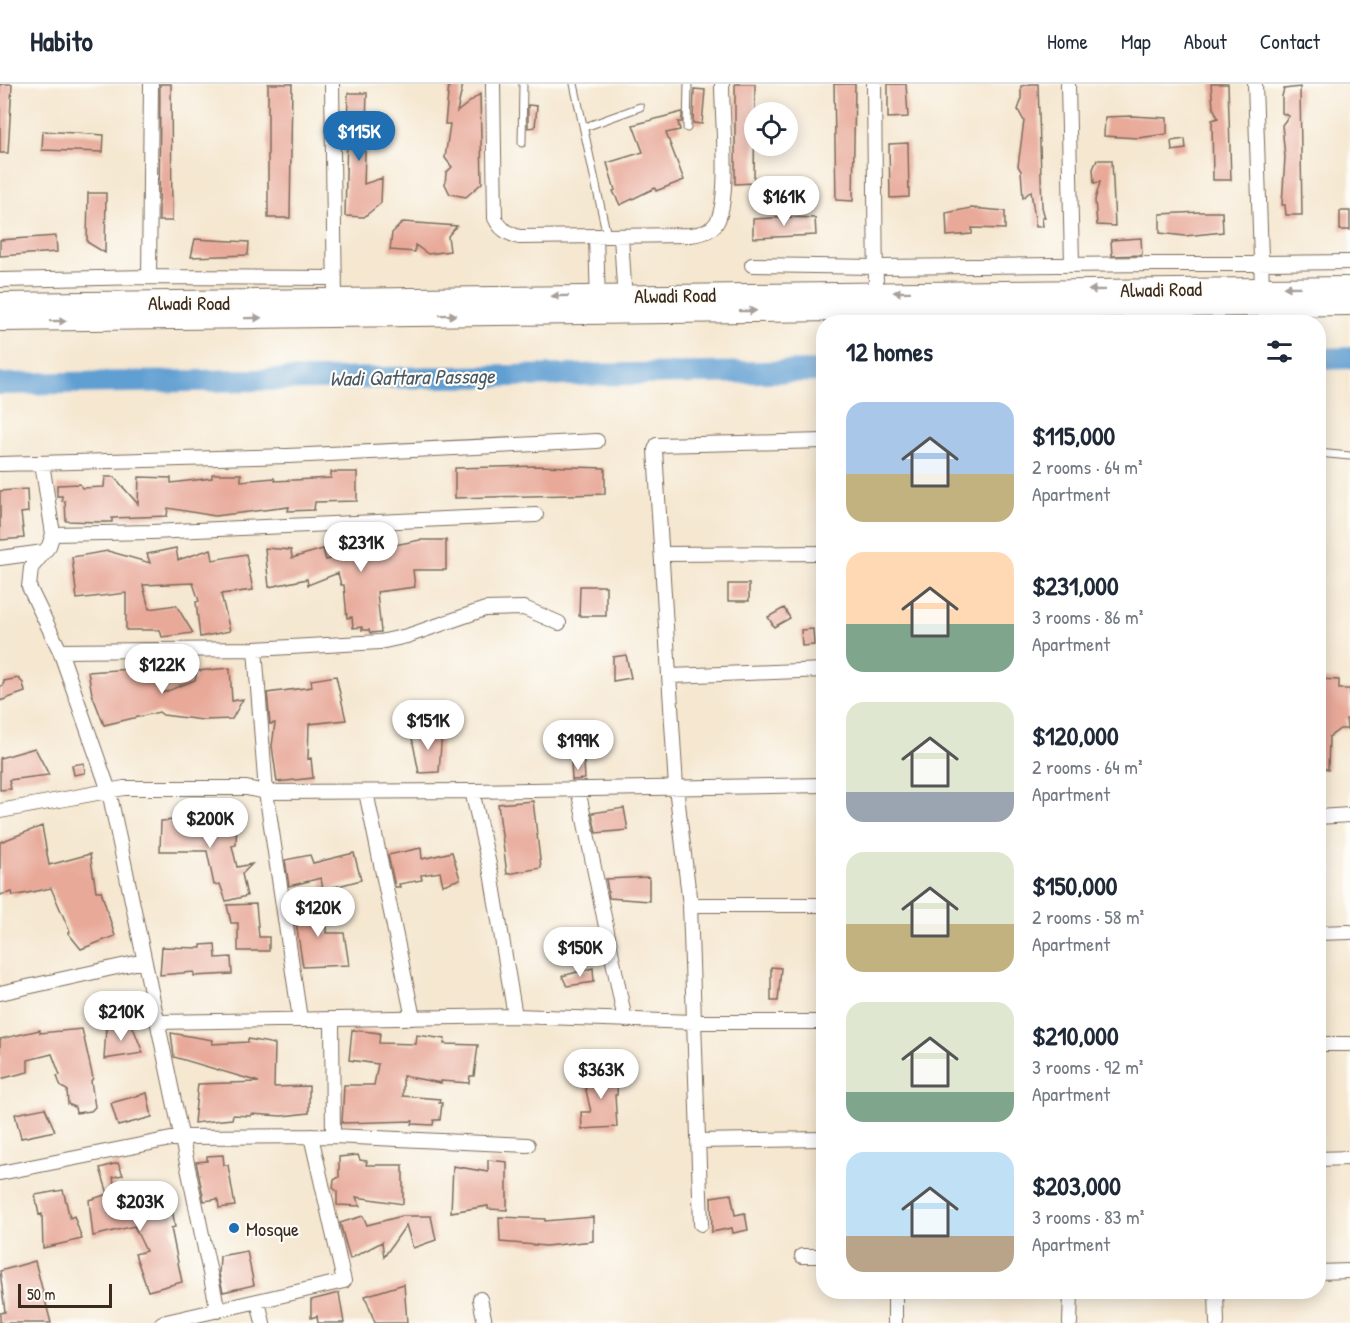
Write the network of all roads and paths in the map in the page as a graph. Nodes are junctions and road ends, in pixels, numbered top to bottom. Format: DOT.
graph roads {
  1 [pos="151,84"];
  2 [pos="332,84"];
  3 [pos="493,84"];
  4 [pos="523,84"];
  5 [pos="574,84"];
  6 [pos="688,84"];
  7 [pos="722,84"];
  8 [pos="874,84"];
  9 [pos="1068,84"];
  10 [pos="1255,84"];
  11 [pos="640,107"];
  12 [pos="585,127"];
  13 [pos="687,129"];
  14 [pos="522,144"];
  15 [pos="608,236"];
  16 [pos="1350,262"];
  17 [pos="1261,264"];
  18 [pos="752,265"];
  19 [pos="1072,265"];
  20 [pos="876,267"];
  21 [pos="149,277"];
  22 [pos="335,278"];
  23 [pos="0,280"];
  24 [pos="1262,287"];
  25 [pos="1350,287"];
  26 [pos="876,293"];
  27 [pos="1051,299"];
  28 [pos="335,301"];
  29 [pos="0,303"];
  30 [pos="598,304"];
  31 [pos="625,304"];
  32 [pos="1350,305"];
  33 [pos="0,321"];
  34 [pos="597,441"];
  35 [pos="816,441"];
  36 [pos="1326,454"];
  37 [pos="1350,456"];
  38 [pos="42,463"];
  39 [pos="0,464"];
  40 [pos="536,514"];
  41 [pos="53,534"];
  42 [pos="44,552"];
  43 [pos="816,552"];
  44 [pos="662,554"];
  45 [pos="0,558"];
  46 [pos="559,623"];
  47 [pos="255,650"];
  48 [pos="60,651"];
  49 [pos="816,670"];
  50 [pos="671,676"];
  51 [pos="816,785"];
  52 [pos="676,787"];
  53 [pos="578,789"];
  54 [pos="109,791"];
  55 [pos="472,791"];
  56 [pos="266,792"];
  57 [pos="366,792"];
  58 [pos="0,811"];
  59 [pos="1350,815"];
  60 [pos="1326,816"];
  61 [pos="816,905"];
  62 [pos="690,906"];
  63 [pos="1350,932"];
  64 [pos="1326,933"];
  65 [pos="144,961"];
  66 [pos="0,993"];
  67 [pos="515,1016"];
  68 [pos="413,1018"];
  69 [pos="300,1019"];
  70 [pos="332,1019"];
  71 [pos="626,1020"];
  72 [pos="157,1022"];
  73 [pos="694,1022"];
  74 [pos="816,1022"];
  75 [pos="1326,1044"];
  76 [pos="1350,1044"];
  77 [pos="311,1136"];
  78 [pos="333,1136"];
  79 [pos="181,1137"];
  80 [pos="816,1139"];
  81 [pos="698,1142"];
  82 [pos="528,1145"];
  83 [pos="1350,1158"];
  84 [pos="1326,1159"];
  85 [pos="0,1173"];
  86 [pos="701,1224"];
  87 [pos="802,1256"];
  88 [pos="816,1256"];
  89 [pos="1350,1271"];
  90 [pos="1326,1272"];
  91 [pos="480,1299"];
  92 [pos="895,1299"];
  93 [pos="1071,1299"];
  94 [pos="1216,1299"];
  95 [pos="258,1301"];
  96 [pos="218,1311"];
  97 [pos="162,1323"];
  98 [pos="263,1323"];
  99 [pos="485,1323"];
  100 [pos="895,1323"];
  101 [pos="1070,1323"];
  102 [pos="1216,1323"];
  1 -- 21 [label="street"];
  2 -- 22 [label="street"];
  3 -- 15 [label="street"];
  4 -- 14 [label="lane"];
  5 -- 12 [label="lane"];
  6 -- 13 [label="lane"];
  7 -- 15 [label="street"];
  8 -- 20 [label="street"];
  9 -- 19 [label="street"];
  10 -- 17 [label="street"];
  11 -- 12 [label="lane"];
  12 -- 15 [label="lane"];
  15 -- 30 [label="street"];
  15 -- 31 [label="street"];
  16 -- 17 [label="street"];
  17 -- 19 [label="street"];
  17 -- 24 [label="street"];
  18 -- 20 [label="street"];
  19 -- 20 [label="street"];
  20 -- 26 [label="street"];
  21 -- 22 [label="street"];
  21 -- 23 [label="street"];
  22 -- 28 [label="street"];
  25 -- 24 [label="main road, Alwadi Road, one-way"];
  24 -- 27 [label="main road, Alwadi Road, one-way"];
  27 -- 26 [label="main road, Alwadi Road, one-way"];
  26 -- 31 [label="main road, Alwadi Road"];
  31 -- 27 [label="main road, Alwadi Road, one-way"];
  27 -- 32 [label="main road, Alwadi Road"];
  28 -- 29 [label="main road, Alwadi Road"];
  30 -- 28 [label="main road, Alwadi Road, one-way"];
  30 -- 31 [label="main road, Alwadi Road"];
  33 -- 30 [label="main road, Alwadi Road, one-way"];
  34 -- 38 [label="street"];
  35 -- 44 [label="street"];
  36 -- 37 [label="lane"];
  38 -- 39 [label="street"];
  38 -- 41 [label="street"];
  40 -- 41 [label="street"];
  41 -- 42 [label="street"];
  42 -- 45 [label="street"];
  42 -- 48 [label="street"];
  43 -- 44 [label="street"];
  44 -- 50 [label="street"];
  46 -- 47 [label="street"];
  47 -- 48 [label="street"];
  47 -- 56 [label="street"];
  48 -- 54 [label="street"];
  49 -- 50 [label="street"];
  50 -- 52 [label="street"];
  51 -- 52 [label="street"];
  52 -- 53 [label="street"];
  52 -- 62 [label="street"];
  53 -- 55 [label="street"];
  53 -- 71 [label="street"];
  54 -- 56 [label="street"];
  54 -- 58 [label="street"];
  54 -- 65 [label="street"];
  55 -- 57 [label="street"];
  55 -- 67 [label="street"];
  56 -- 57 [label="street"];
  56 -- 69 [label="street"];
  57 -- 68 [label="street"];
  59 -- 60 [label="street"];
  61 -- 62 [label="street"];
  62 -- 73 [label="street"];
  63 -- 64 [label="street"];
  65 -- 66 [label="street"];
  65 -- 72 [label="street"];
  67 -- 68 [label="street"];
  67 -- 71 [label="street"];
  68 -- 70 [label="street"];
  69 -- 70 [label="street"];
  69 -- 72 [label="street"];
  70 -- 78 [label="street"];
  71 -- 73 [label="street"];
  72 -- 79 [label="street"];
  73 -- 74 [label="street"];
  73 -- 81 [label="street"];
  75 -- 76 [label="street"];
  77 -- 78 [label="street"];
  77 -- 79 [label="street"];
  77 -- 95 [label="street"];
  78 -- 82 [label="street"];
  79 -- 85 [label="street"];
  79 -- 96 [label="street"];
  80 -- 81 [label="street"];
  81 -- 86 [label="street"];
  83 -- 84 [label="street"];
  87 -- 88 [label="street"];
  89 -- 90 [label="street"];
  91 -- 99 [label="street"];
  92 -- 100 [label="street"];
  93 -- 101 [label="street"];
  94 -- 102 [label="street"];
  95 -- 96 [label="street"];
  95 -- 98 [label="street"];
  96 -- 97 [label="street"];
}
